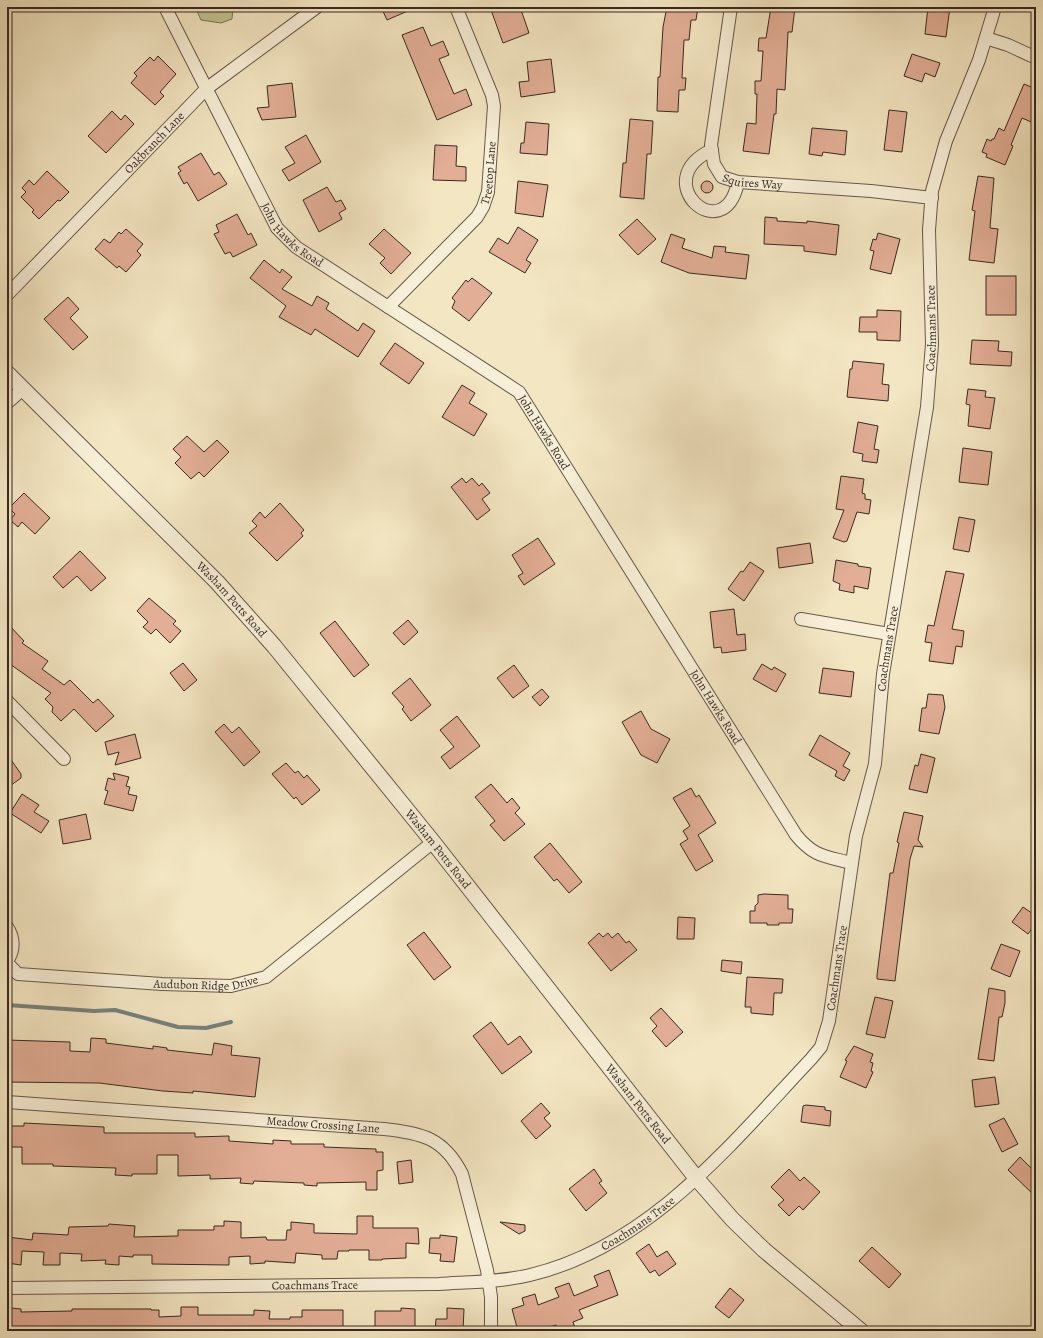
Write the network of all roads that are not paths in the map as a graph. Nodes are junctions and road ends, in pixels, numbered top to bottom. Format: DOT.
graph roads {
  1 [pos="165,7"];
  2 [pos="317,7"];
  3 [pos="456,7"];
  4 [pos="731,7"];
  5 [pos="995,7"];
  6 [pos="986,38"];
  7 [pos="1036,58"];
  8 [pos="206,89"];
  9 [pos="712,150"];
  10 [pos="738,182"];
  11 [pos="932,198"];
  12 [pos="7,295"];
  13 [pos="388,307"];
  14 [pos="7,373"];
  15 [pos="23,389"];
  16 [pos="7,403"];
  17 [pos="801,619"];
  18 [pos="889,634"];
  19 [pos="8,706"];
  20 [pos="64,759"];
  21 [pos="434,842"];
  22 [pos="851,863"];
  23 [pos="7,927"];
  24 [pos="7,962"];
  25 [pos="7,1102"];
  26 [pos="697,1179"];
  27 [pos="489,1280"];
  28 [pos="7,1288"];
  29 [pos="491,1331"];
  30 [pos="861,1331"];
  1 -- 8 [label="street, John Hawks Road"];
  2 -- 8 [label="street, Oakbranch Lane"];
  3 -- 13 [label="street, Treetop Lane"];
  4 -- 9 [label="street, Squires Way"];
  5 -- 6 [label="street, Coachmans Trace"];
  6 -- 7 [label="street"];
  6 -- 11 [label="street, Coachmans Trace"];
  8 -- 12 [label="street, Oakbranch Lane"];
  8 -- 13 [label="street, John Hawks Road"];
  9 -- 10 [label="street, Squires Way"];
  9 -- 10 [label="street"];
  10 -- 11 [label="street, Squires Way"];
  11 -- 18 [label="street, Coachmans Trace"];
  13 -- 22 [label="street, John Hawks Road"];
  14 -- 15 [label="street, Washam Potts Road"];
  15 -- 16 [label="street"];
  15 -- 21 [label="street, Washam Potts Road"];
  17 -- 18 [label="street"];
  18 -- 22 [label="street, Coachmans Trace"];
  19 -- 20 [label="street"];
  21 -- 24 [label="street, Audubon Ridge Drive"];
  21 -- 26 [label="street, Washam Potts Road"];
  22 -- 26 [label="street, Coachmans Trace"];
  23 -- 24 [label="street, Audubon Ridge Drive"];
  25 -- 27 [label="street, Meadow Crossing Lane"];
  26 -- 27 [label="street, Coachmans Trace"];
  26 -- 30 [label="street, Washam Potts Road"];
  27 -- 28 [label="street, Coachmans Trace"];
  27 -- 29 [label="street, Meadow Crossing Lane"];
}
